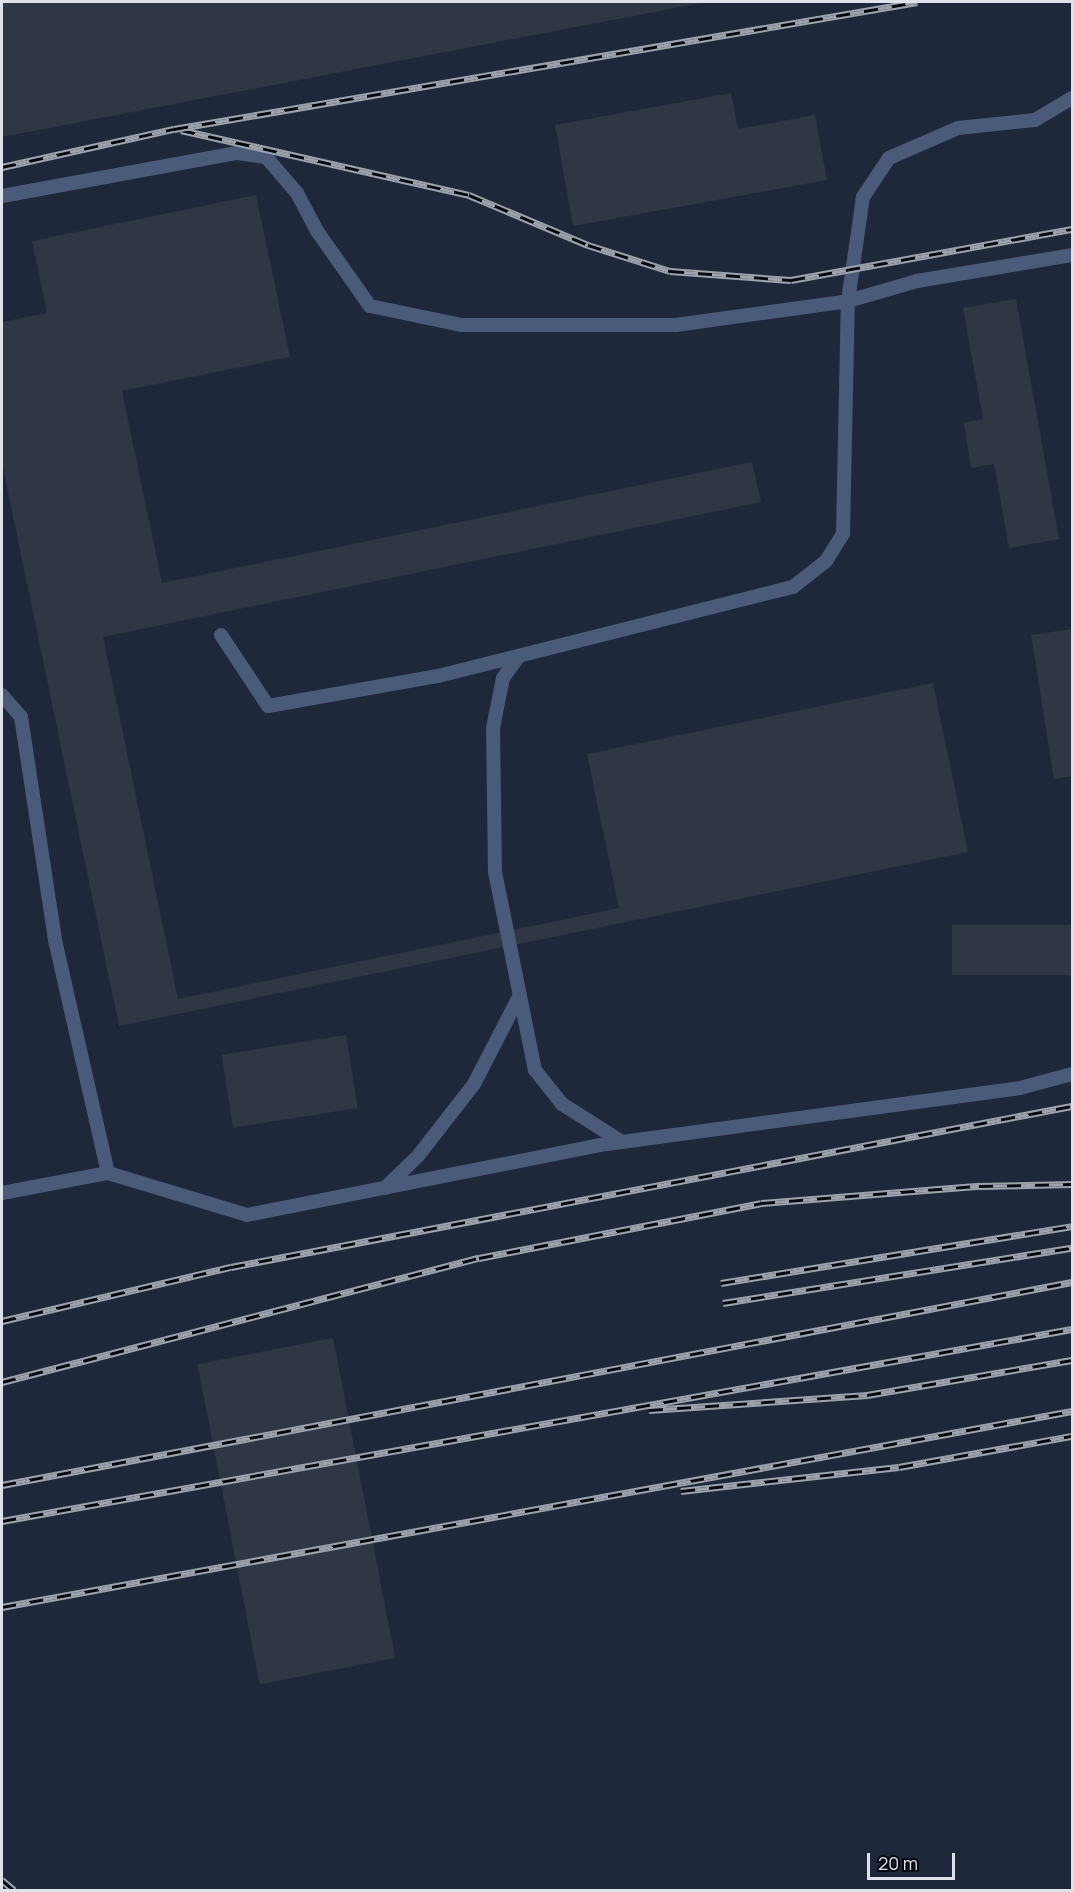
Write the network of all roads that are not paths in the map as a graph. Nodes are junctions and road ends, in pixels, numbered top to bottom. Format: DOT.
graph roads {
  1 [pos="1072,98"];
  2 [pos="2,196"];
  3 [pos="1072,255"];
  4 [pos="848,301"];
  5 [pos="221,635"];
  6 [pos="519,656"];
  7 [pos="2,695"];
  8 [pos="519,995"];
  9 [pos="1072,1074"];
  10 [pos="622,1142"];
  11 [pos="108,1173"];
  12 [pos="385,1188"];
  13 [pos="2,1193"];
  1 -- 4 [label="lane"];
  2 -- 4 [label="lane"];
  3 -- 4 [label="lane"];
  4 -- 6 [label="lane"];
  5 -- 6 [label="lane"];
  6 -- 8 [label="lane"];
  7 -- 11 [label="lane"];
  8 -- 10 [label="lane"];
  8 -- 12 [label="lane"];
  9 -- 10 [label="lane"];
  10 -- 12 [label="lane"];
  11 -- 12 [label="lane"];
  11 -- 13 [label="lane"];
}
